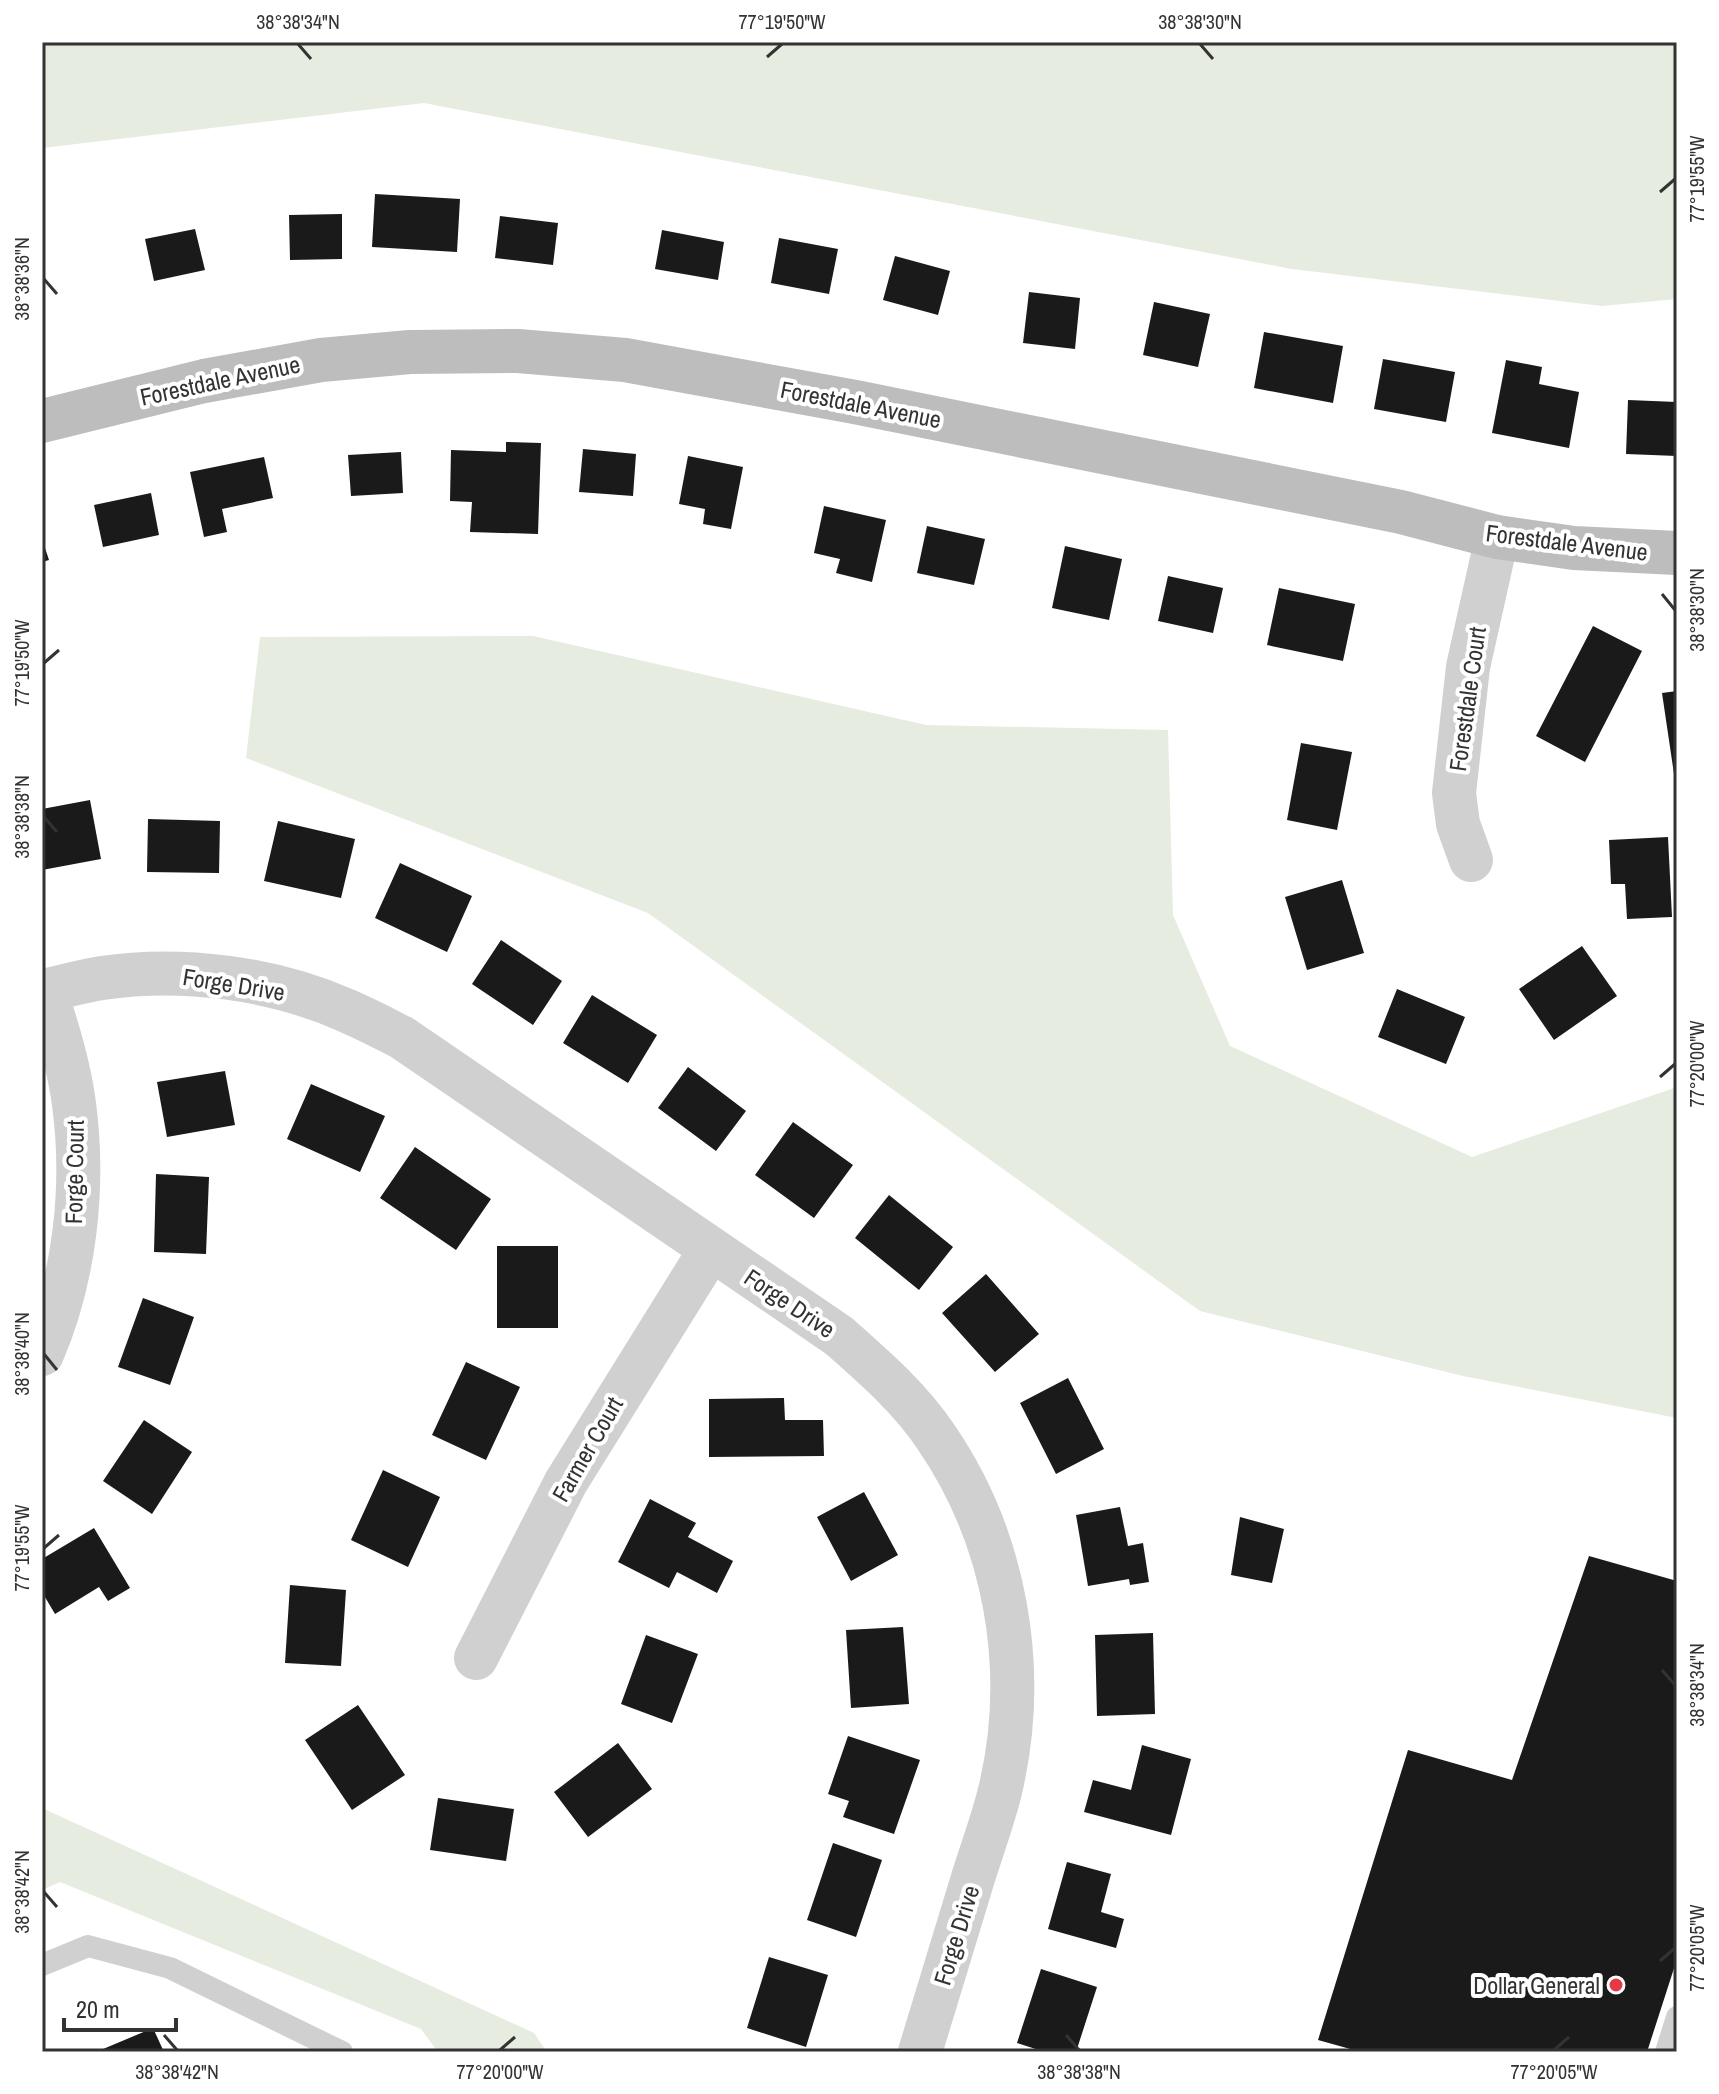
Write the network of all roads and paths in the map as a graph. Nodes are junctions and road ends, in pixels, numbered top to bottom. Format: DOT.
graph roads {
  1 [pos="42,421"];
  2 [pos="1497,537"];
  3 [pos="1677,553"];
  4 [pos="1471,860"];
  5 [pos="44,991"];
  6 [pos="711,1249"];
  7 [pos="42,1354"];
  8 [pos="476,1658"];
  9 [pos="42,1965"];
  10 [pos="1677,2017"];
  11 [pos="342,2052"];
  12 [pos="920,2052"];
  13 [pos="1666,2052"];
  1 -- 2 [label="street, Forestdale Avenue"];
  2 -- 3 [label="street, Forestdale Avenue"];
  2 -- 4 [label="street, Forestdale Court"];
  5 -- 6 [label="street, Forge Drive"];
  5 -- 7 [label="street, Forge Court"];
  6 -- 8 [label="street, Farmer Court"];
  6 -- 12 [label="street, Forge Drive"];
  9 -- 11 [label="lane"];
  10 -- 13 [label="lane"];
}
